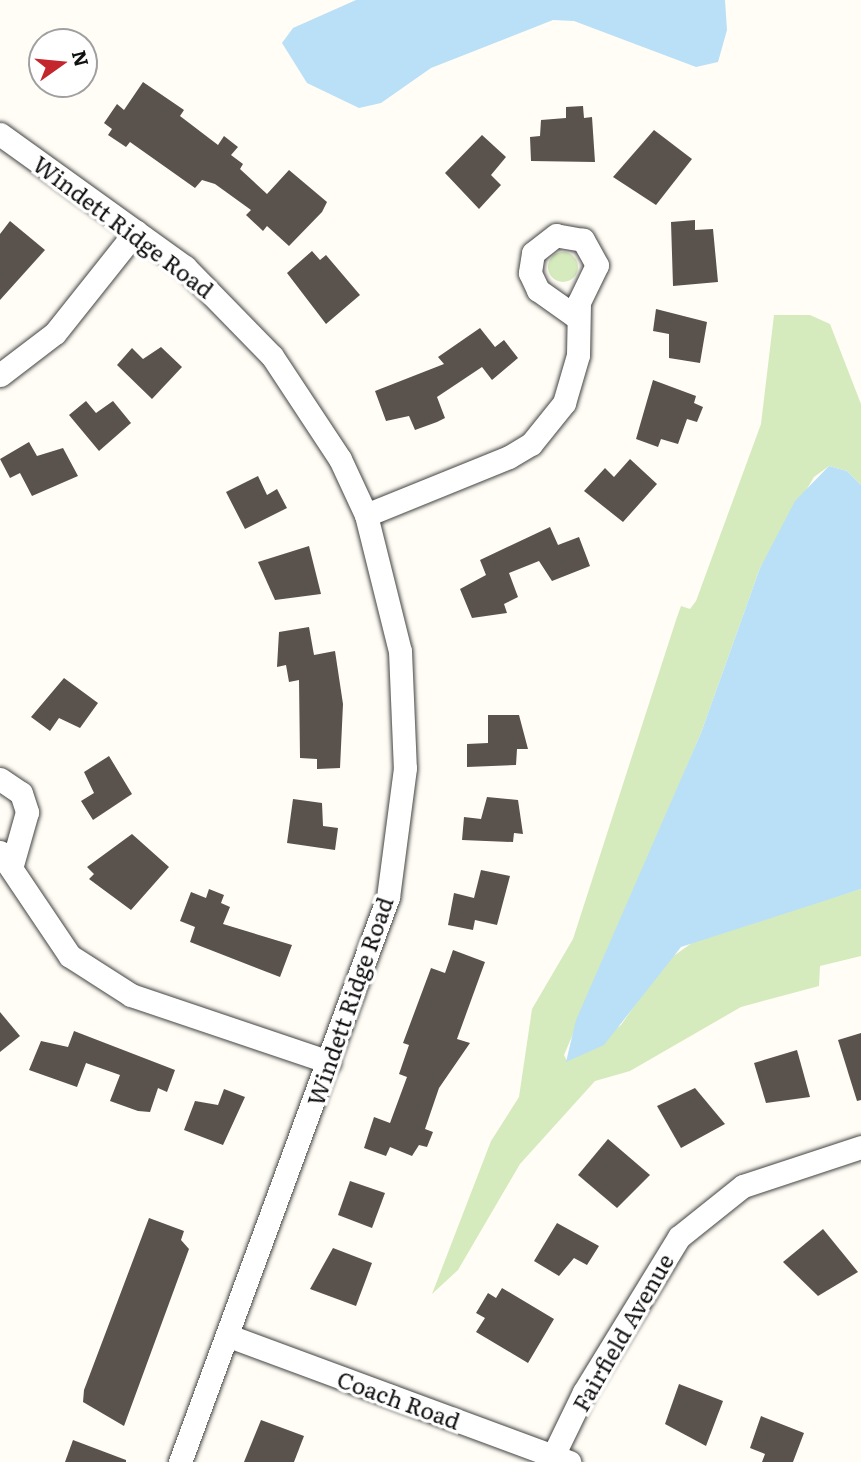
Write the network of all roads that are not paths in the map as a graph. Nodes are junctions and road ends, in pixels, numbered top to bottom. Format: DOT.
graph roads {
  1 [pos="0,134"];
  2 [pos="136,231"];
  3 [pos="576,317"];
  4 [pos="0,374"];
  5 [pos="366,515"];
  6 [pos="0,779"];
  7 [pos="6,858"];
  8 [pos="329,1062"];
  9 [pos="861,1147"];
  10 [pos="229,1336"];
  11 [pos="558,1460"];
  12 [pos="180,1462"];
  1 -- 2 [label="street, Windett Ridge Road"];
  2 -- 4 [label="street"];
  2 -- 5 [label="street, Windett Ridge Road"];
  3 -- 5 [label="street"];
  5 -- 8 [label="street, Windett Ridge Road"];
  6 -- 7 [label="street"];
  7 -- 8 [label="street"];
  8 -- 10 [label="street, Windett Ridge Road"];
  9 -- 11 [label="street, Fairfield Avenue"];
  10 -- 11 [label="street, Coach Road"];
  10 -- 12 [label="street, Windett Ridge Road"];
}
